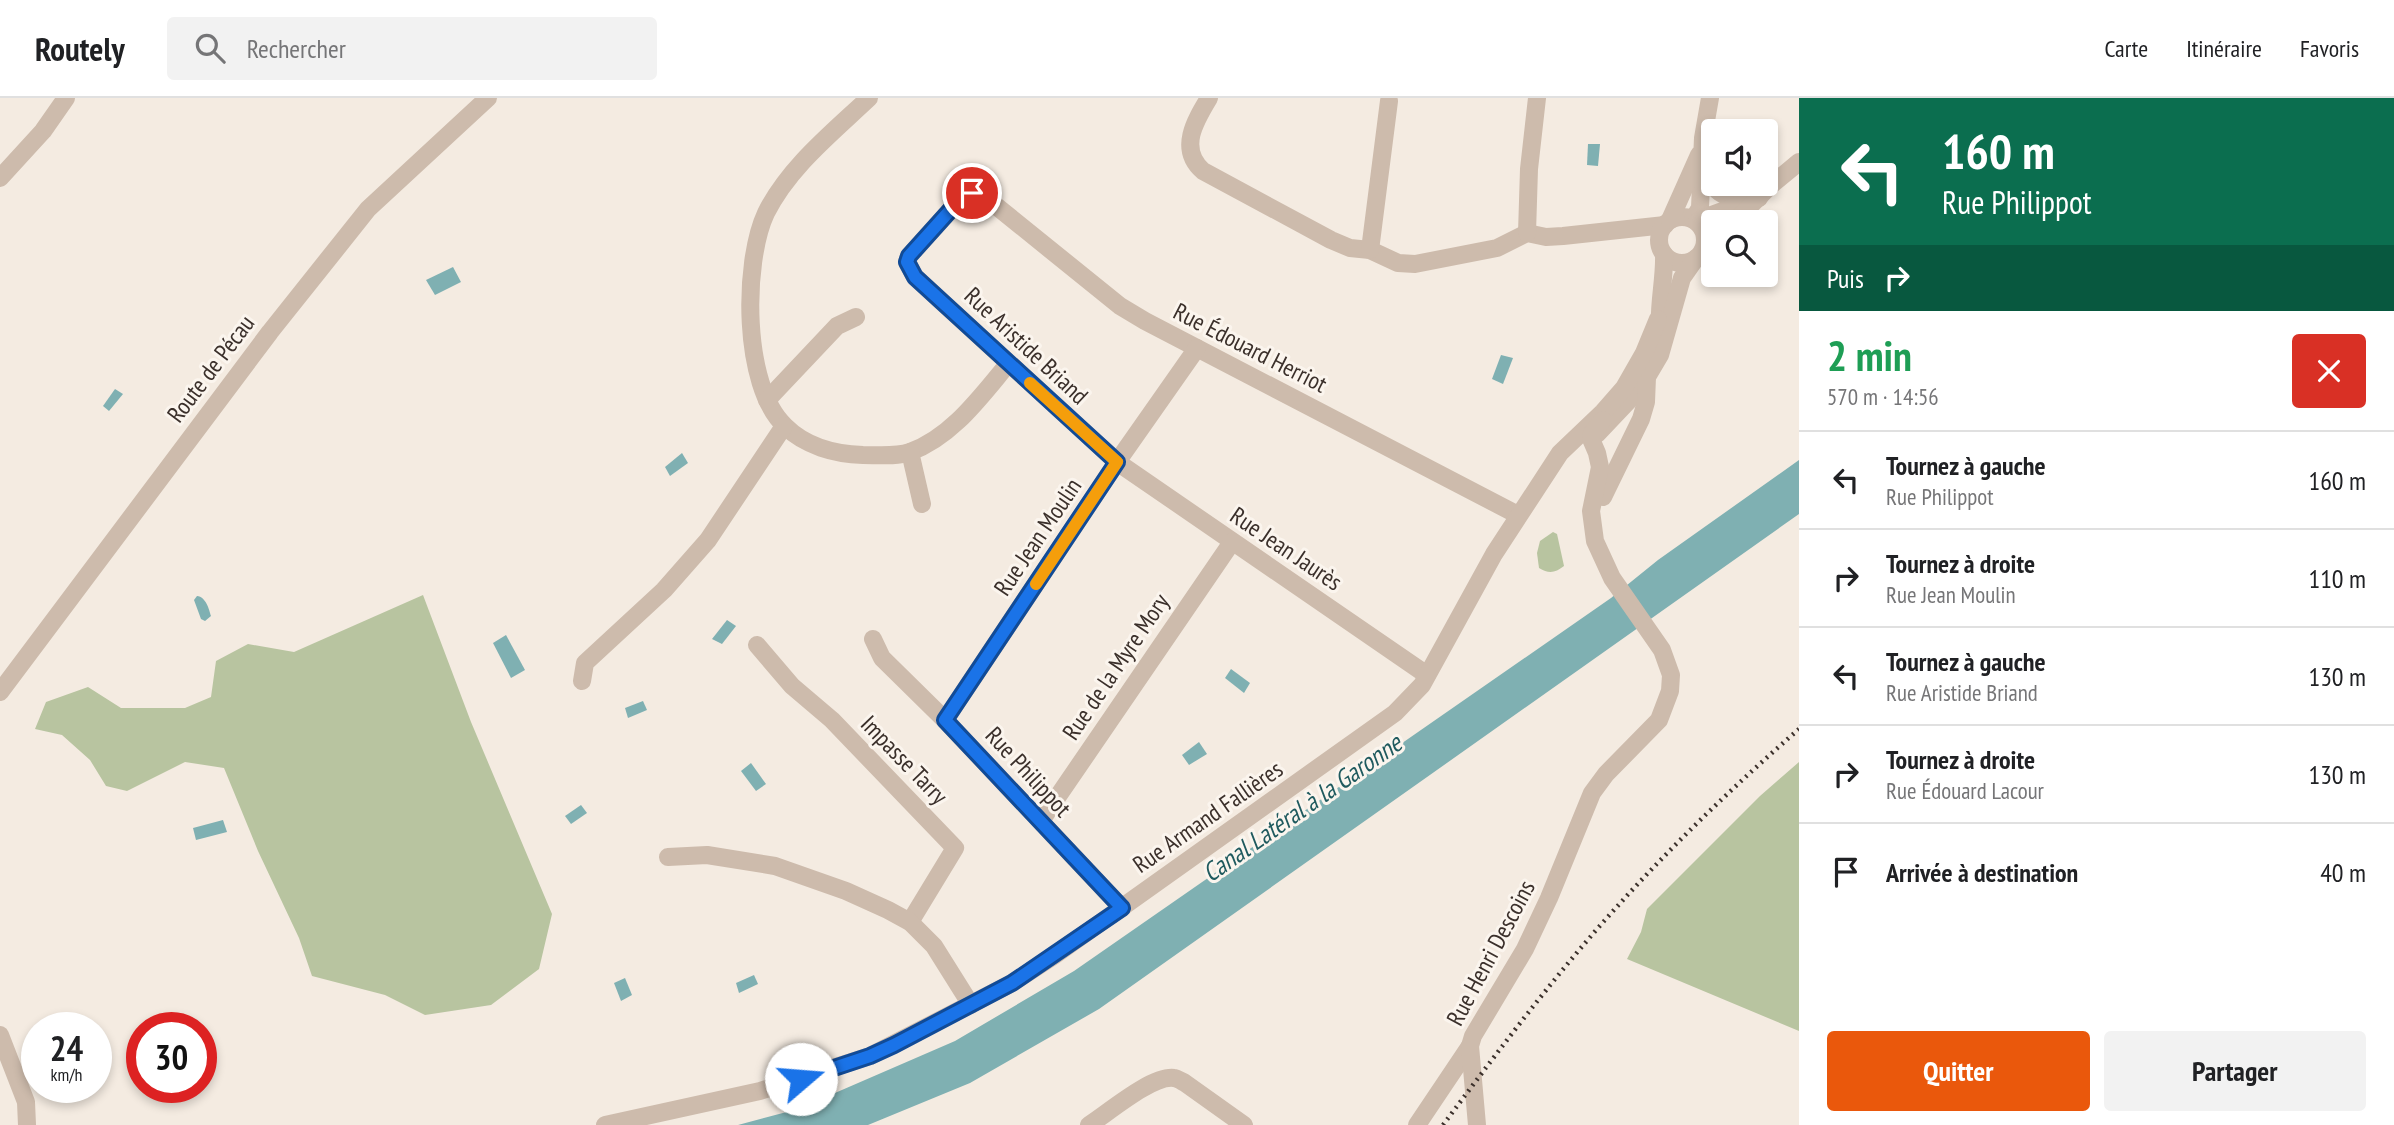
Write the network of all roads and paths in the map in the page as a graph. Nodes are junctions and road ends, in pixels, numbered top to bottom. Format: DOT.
graph roads {
  1 [pos="66,98"];
  2 [pos="488,98"];
  3 [pos="869,98"];
  4 [pos="1209,98"];
  5 [pos="1537,98"];
  6 [pos="1710,98"];
  7 [pos="1389,101"];
  8 [pos="1707,119"];
  9 [pos="1701,151"];
  10 [pos="1799,162"];
  11 [pos="0,178"];
  12 [pos="1701,178"];
  13 [pos="1726,196"];
  14 [pos="1759,198"];
  15 [pos="1746,210"];
  16 [pos="1695,221"];
  17 [pos="1667,222"];
  18 [pos="1701,227"];
  19 [pos="1611,230"];
  20 [pos="1527,233"];
  21 [pos="1370,250"];
  22 [pos="1662,250"];
  23 [pos="1701,253"];
  24 [pos="1701,255"];
  25 [pos="907,262"];
  26 [pos="856,317"];
  27 [pos="1658,320"];
  28 [pos="1197,348"];
  29 [pos="1008,364"];
  30 [pos="1647,377"];
  31 [pos="767,400"];
  32 [pos="783,425"];
  33 [pos="1591,439"];
  34 [pos="909,452"];
  35 [pos="1572,453"];
  36 [pos="1117,462"];
  37 [pos="1549,470"];
  38 [pos="1600,476"];
  39 [pos="922,504"];
  40 [pos="1518,515"];
  41 [pos="1592,527"];
  42 [pos="1232,542"];
  43 [pos="873,639"];
  44 [pos="757,645"];
  45 [pos="1427,675"];
  46 [pos="582,681"];
  47 [pos="0,692"];
  48 [pos="945,720"];
  49 [pos="1041,821"];
  50 [pos="667,857"];
  51 [pos="1122,908"];
  52 [pos="910,922"];
  53 [pos="971,1005"];
  54 [pos="0,1035"];
  55 [pos="1470,1046"];
  56 [pos="27,1125"];
  57 [pos="605,1125"];
  58 [pos="1089,1125"];
  59 [pos="1244,1125"];
  60 [pos="1417,1125"];
  61 [pos="1477,1125"];
  1 -- 11 [label="street"];
  2 -- 47 [label="street, Route de Pécau"];
  3 -- 31 [label="street"];
  4 -- 21 [label="street"];
  5 -- 20 [label="street"];
  6 -- 8 [label="street"];
  7 -- 21 [label="street"];
  9 -- 17 [label="street"];
  10 -- 14 [label="street"];
  12 -- 16 [label="street"];
  13 -- 14 [label="street"];
  14 -- 15 [label="street"];
  14 -- 16 [label="street"];
  16 -- 17 [label="street"];
  16 -- 18 [label="street"];
  17 -- 19 [label="street"];
  17 -- 22 [label="street"];
  19 -- 20 [label="street"];
  19 -- 22 [label="street"];
  20 -- 21 [label="street"];
  22 -- 23 [label="street"];
  22 -- 27 [label="street"];
  24 -- 30 [label="street"];
  25 -- 28 [label="street, Rue Édouard Herriot"];
  25 -- 29 [label="street, Rue Aristide Briand"];
  26 -- 31 [label="street"];
  27 -- 33 [label="street"];
  27 -- 37 [label="street, Rue Armand Fallières"];
  28 -- 36 [label="street, Rue Jean Moulin"];
  28 -- 40 [label="street, Rue Édouard Herriot"];
  29 -- 34 [label="street"];
  29 -- 36 [label="street, Rue Aristide Briand"];
  30 -- 33 [label="street"];
  30 -- 41 [label="street"];
  31 -- 32 [label="street"];
  32 -- 34 [label="street"];
  32 -- 46 [label="street"];
  33 -- 35 [label="street"];
  33 -- 38 [label="street"];
  34 -- 39 [label="street"];
  35 -- 37 [label="street"];
  35 -- 38 [label="street"];
  36 -- 42 [label="street, Rue Jean Jaurès"];
  36 -- 48 [label="street, Rue Jean Moulin"];
  37 -- 40 [label="street, Rue Armand Fallières"];
  38 -- 41 [label="street"];
  40 -- 45 [label="street, Rue Armand Fallières"];
  41 -- 55 [label="street, Rue Henri Descoins"];
  42 -- 45 [label="street, Rue Jean Jaurès"];
  42 -- 49 [label="street, Rue de la Myre Mory"];
  43 -- 48 [label="street, Rue Philippot"];
  44 -- 52 [label="street, Impasse Tarry"];
  45 -- 51 [label="street, Rue Armand Fallières"];
  48 -- 49 [label="street, Rue Philippot"];
  49 -- 51 [label="street, Rue Philippot"];
  50 -- 52 [label="street"];
  51 -- 53 [label="street, Rue Armand Fallières"];
  52 -- 53 [label="street"];
  53 -- 57 [label="street, Rue Armand Fallières"];
  54 -- 56 [label="street"];
  55 -- 60 [label="street"];
  55 -- 61 [label="street, Rue Henri Descoins"];
  58 -- 59 [label="street"];
}
